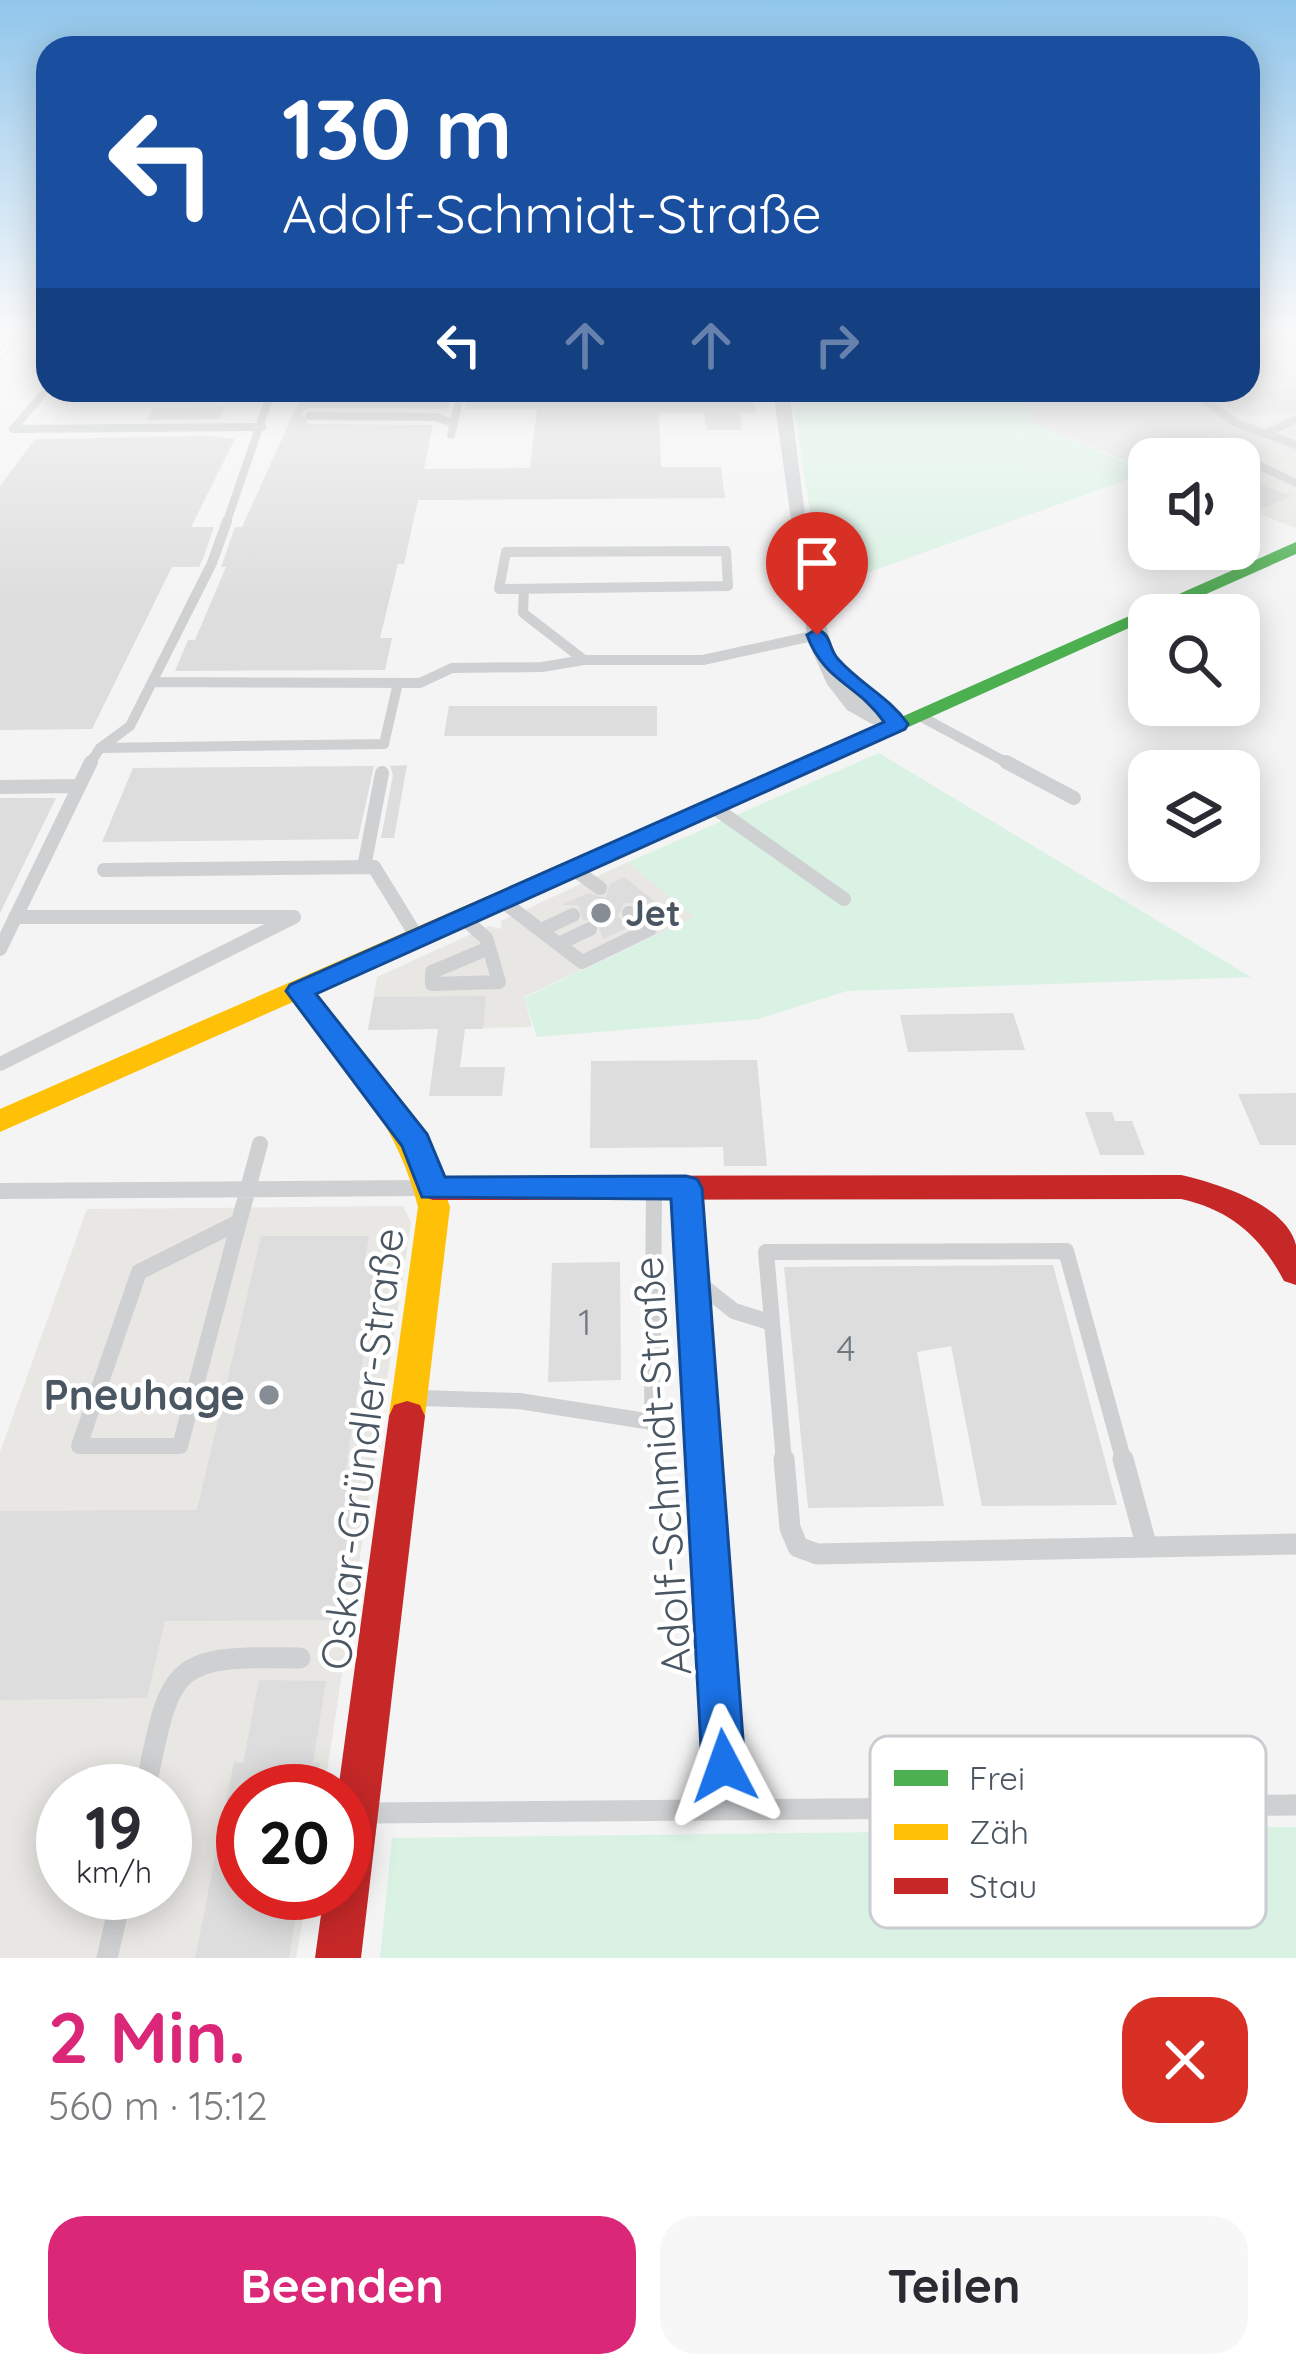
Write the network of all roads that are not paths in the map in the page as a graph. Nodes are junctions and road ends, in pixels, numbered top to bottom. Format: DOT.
graph roads {
  1 [pos="17,424"];
  2 [pos="453,424"];
  3 [pos="786,424"];
  4 [pos="1240,424"];
  5 [pos="1285,424"];
  6 [pos="262,427"];
  7 [pos="1265,434"];
  8 [pos="451,435"];
  9 [pos="1296,445"];
  10 [pos="1260,466"];
  11 [pos="1296,483"];
  12 [pos="1291,554"];
  13 [pos="524,589"];
  14 [pos="817,635"];
  15 [pos="584,660"];
  16 [pos="153,682"];
  17 [pos="398,682"];
  18 [pos="908,719"];
  19 [pos="100,748"];
  20 [pos="382,772"];
  21 [pos="76,786"];
  22 [pos="0,787"];
  23 [pos="1074,798"];
  24 [pos="712,806"];
  25 [pos="364,867"];
  26 [pos="572,868"];
  27 [pos="104,870"];
  28 [pos="600,888"];
  29 [pos="844,899"];
  30 [pos="501,900"];
  31 [pos="629,913"];
  32 [pos="573,915"];
  33 [pos="15,917"];
  34 [pos="462,917"];
  35 [pos="590,929"];
  36 [pos="541,930"];
  37 [pos="417,937"];
  38 [pos="558,944"];
  39 [pos="489,948"];
  40 [pos="0,950"];
  41 [pos="299,991"];
  42 [pos="0,1064"];
  43 [pos="0,1121"];
  44 [pos="260,1144"];
  45 [pos="434,1188"];
  46 [pos="654,1188"];
  47 [pos="686,1188"];
  48 [pos="249,1189"];
  49 [pos="0,1191"];
  50 [pos="240,1222"];
  51 [pos="1296,1272"];
  52 [pos="692,1278"];
  53 [pos="772,1323"];
  54 [pos="411,1398"];
  55 [pos="1146,1544"];
  56 [pos="1296,1544"];
  57 [pos="300,1658"];
  58 [pos="152,1764"];
  59 [pos="364,1764"];
  60 [pos="1266,1804"];
  61 [pos="1296,1804"];
  62 [pos="870,1808"];
  63 [pos="727,1810"];
  64 [pos="372,1813"];
  65 [pos="116,1920"];
  66 [pos="343,1920"];
  67 [pos="107,1958"];
  68 [pos="338,1958"];
  1 -- 6 [label="lane"];
  2 -- 8 [label="lane"];
  3 -- 14 [label="street"];
  4 -- 7 [label="lane"];
  5 -- 7 [label="lane"];
  6 -- 16 [label="lane"];
  7 -- 9 [label="lane"];
  10 -- 11 [label="lane"];
  12 -- 18 [label="main road"];
  13 -- 13 [label="lane"];
  13 -- 15 [label="lane"];
  14 -- 15 [label="lane"];
  14 -- 18 [label="street"];
  15 -- 17 [label="lane"];
  16 -- 17 [label="lane"];
  16 -- 19 [label="lane"];
  17 -- 19 [label="lane"];
  18 -- 23 [label="lane"];
  18 -- 24 [label="main road"];
  19 -- 21 [label="lane"];
  20 -- 25 [label="lane"];
  21 -- 22 [label="lane"];
  21 -- 33 [label="lane"];
  24 -- 26 [label="main road"];
  24 -- 29 [label="lane"];
  25 -- 27 [label="lane"];
  25 -- 37 [label="lane"];
  26 -- 28 [label="lane"];
  26 -- 30 [label="main road"];
  30 -- 34 [label="main road"];
  30 -- 36 [label="lane"];
  31 -- 38 [label="lane"];
  32 -- 36 [label="lane"];
  33 -- 40 [label="lane"];
  33 -- 42 [label="lane"];
  34 -- 37 [label="main road"];
  34 -- 39 [label="lane"];
  35 -- 38 [label="lane"];
  36 -- 38 [label="lane"];
  37 -- 41 [label="main road"];
  39 -- 39 [label="lane"];
  41 -- 43 [label="main road"];
  41 -- 45 [label="main road, Oskar-Gründler-Straße"];
  44 -- 48 [label="lane"];
  45 -- 46 [label="main road"];
  45 -- 48 [label="lane"];
  45 -- 54 [label="main road, Oskar-Gründler-Straße"];
  46 -- 47 [label="main road"];
  46 -- 54 [label="lane"];
  47 -- 51 [label="main road"];
  47 -- 52 [label="lane, Adolf-Schmidt-Straße"];
  48 -- 49 [label="lane"];
  48 -- 50 [label="lane"];
  50 -- 50 [label="lane"];
  52 -- 53 [label="lane"];
  52 -- 63 [label="lane, Adolf-Schmidt-Straße"];
  53 -- 55 [label="lane"];
  53 -- 55 [label="lane"];
  54 -- 59 [label="main road, Oskar-Gründler-Straße"];
  55 -- 56 [label="lane"];
  57 -- 58 [label="lane"];
  60 -- 61 [label="lane"];
  62 -- 63 [label="lane"];
  63 -- 64 [label="lane"];
  65 -- 67 [label="lane"];
  66 -- 68 [label="main road, Oskar-Gründler-Straße"];
}
